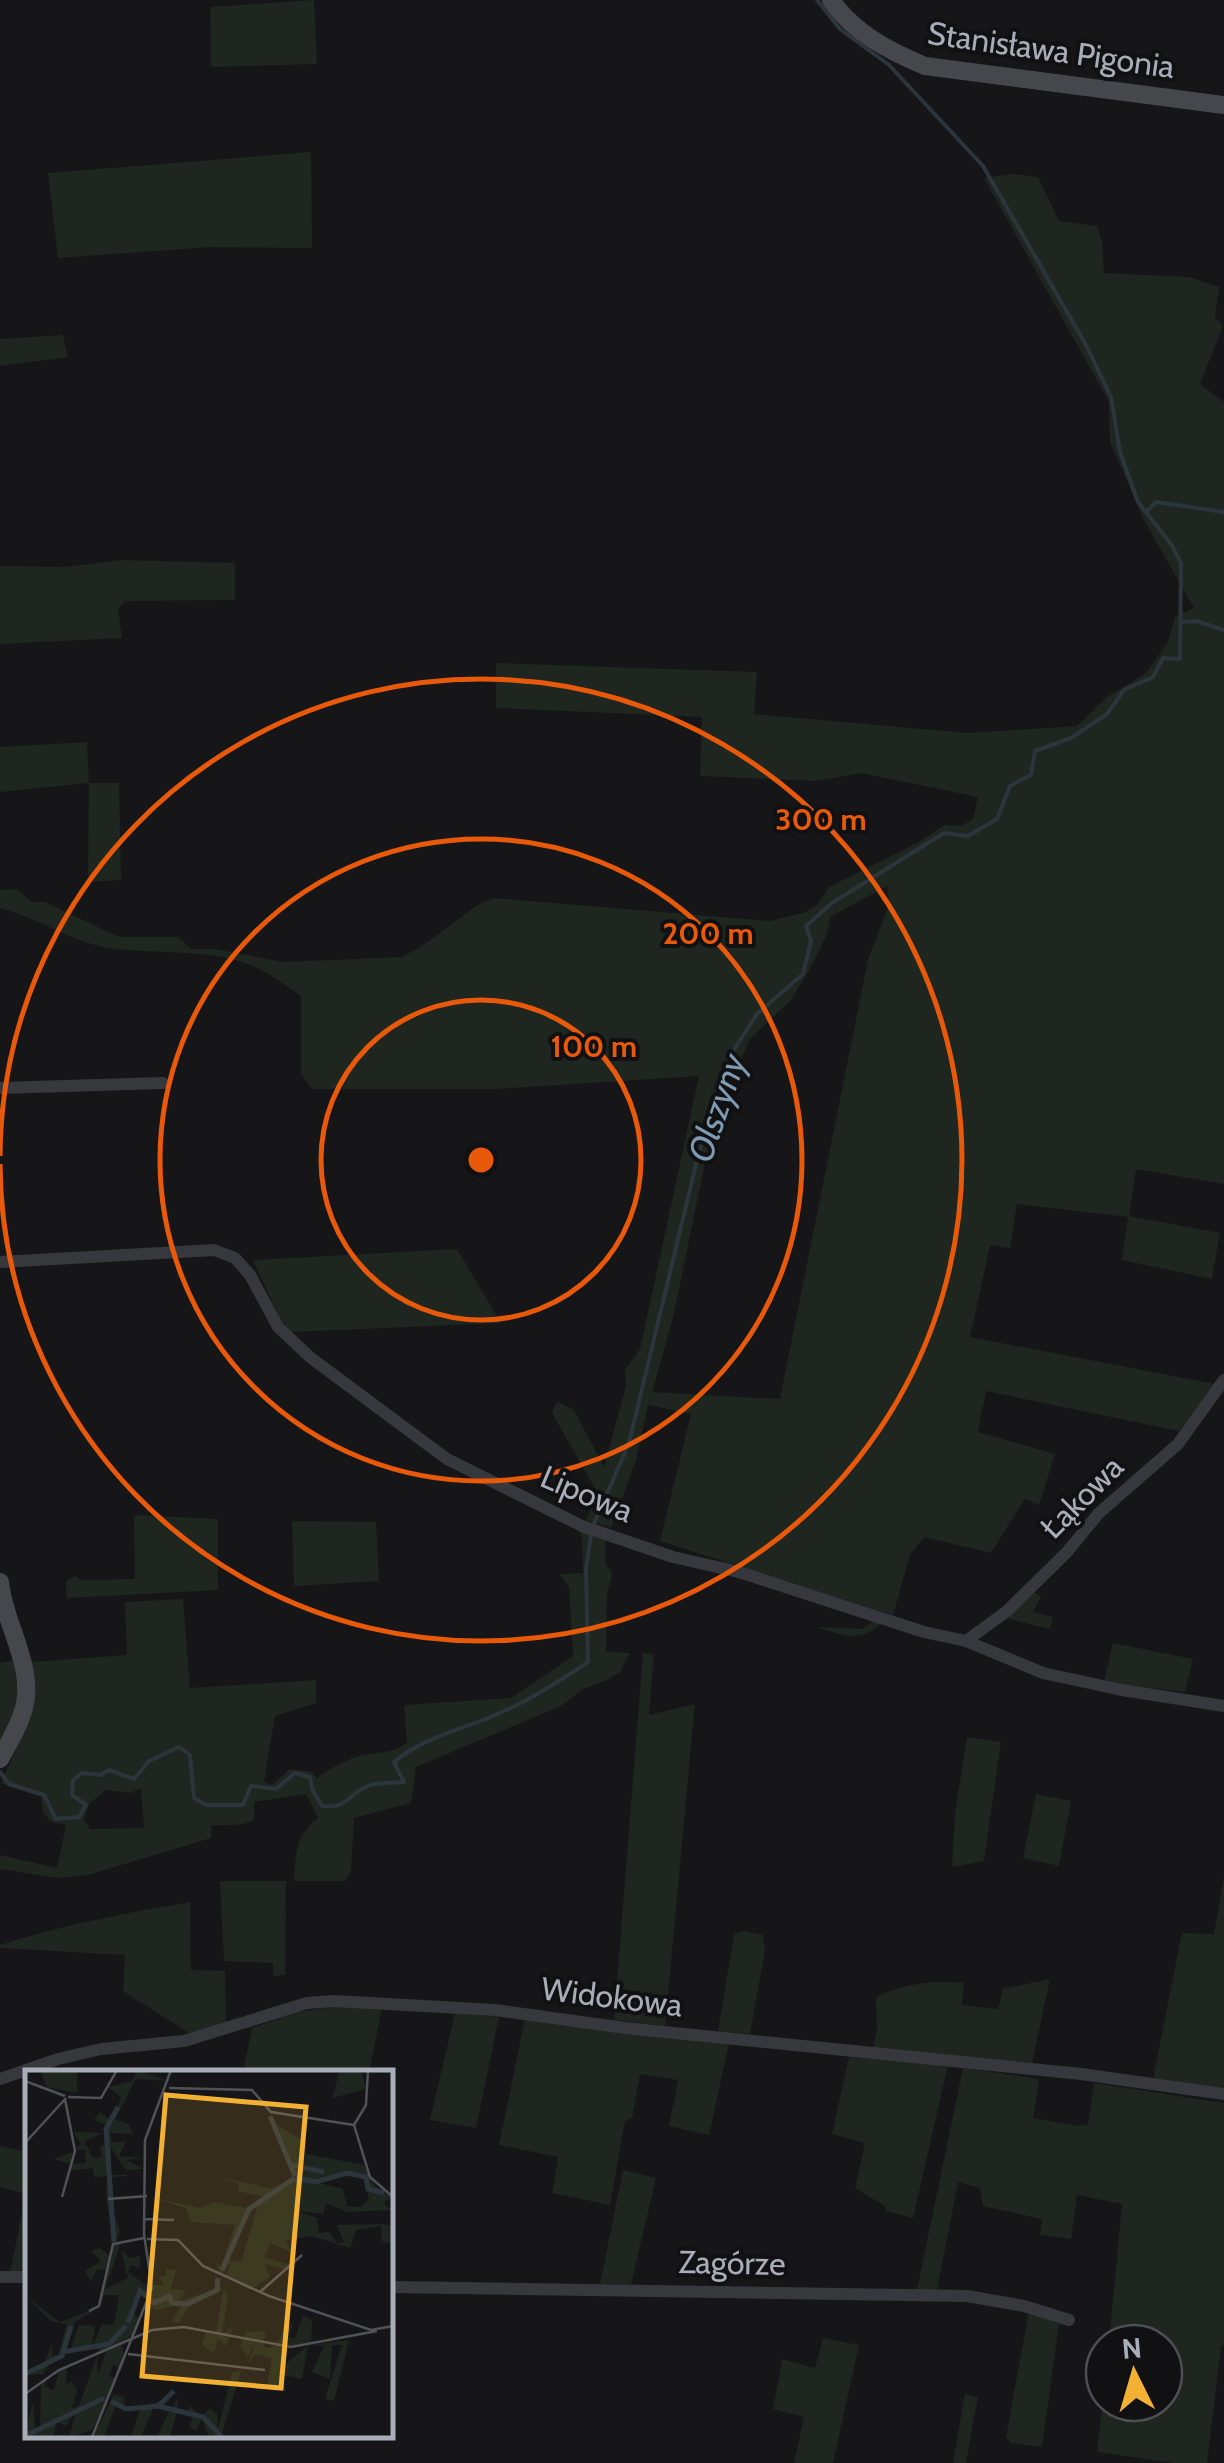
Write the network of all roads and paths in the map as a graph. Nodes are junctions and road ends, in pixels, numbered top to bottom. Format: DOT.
graph roads {
  1 [pos="831,0"];
  2 [pos="1224,106"];
  3 [pos="163,1083"];
  4 [pos="0,1088"];
  5 [pos="0,1262"];
  6 [pos="1224,1380"];
  7 [pos="0,1582"];
  8 [pos="966,1641"];
  9 [pos="1224,1706"];
  10 [pos="0,1759"];
  11 [pos="25,2070"];
  12 [pos="26,2070"];
  13 [pos="0,2079"];
  14 [pos="1224,2094"];
  15 [pos="25,2276"];
  16 [pos="0,2278"];
  17 [pos="392,2286"];
  18 [pos="1069,2320"];
  1 -- 2 [label="street, Stanisława Pigonia"];
  3 -- 4 [label="street"];
  5 -- 8 [label="street, Lipowa"];
  6 -- 8 [label="street, Łąkowa"];
  7 -- 10 [label="street"];
  8 -- 9 [label="street, Lipowa"];
  11 -- 13 [label="street, Widokowa"];
  12 -- 14 [label="street, Widokowa"];
  15 -- 16 [label="street"];
  17 -- 18 [label="street, Zagórze"];
}
